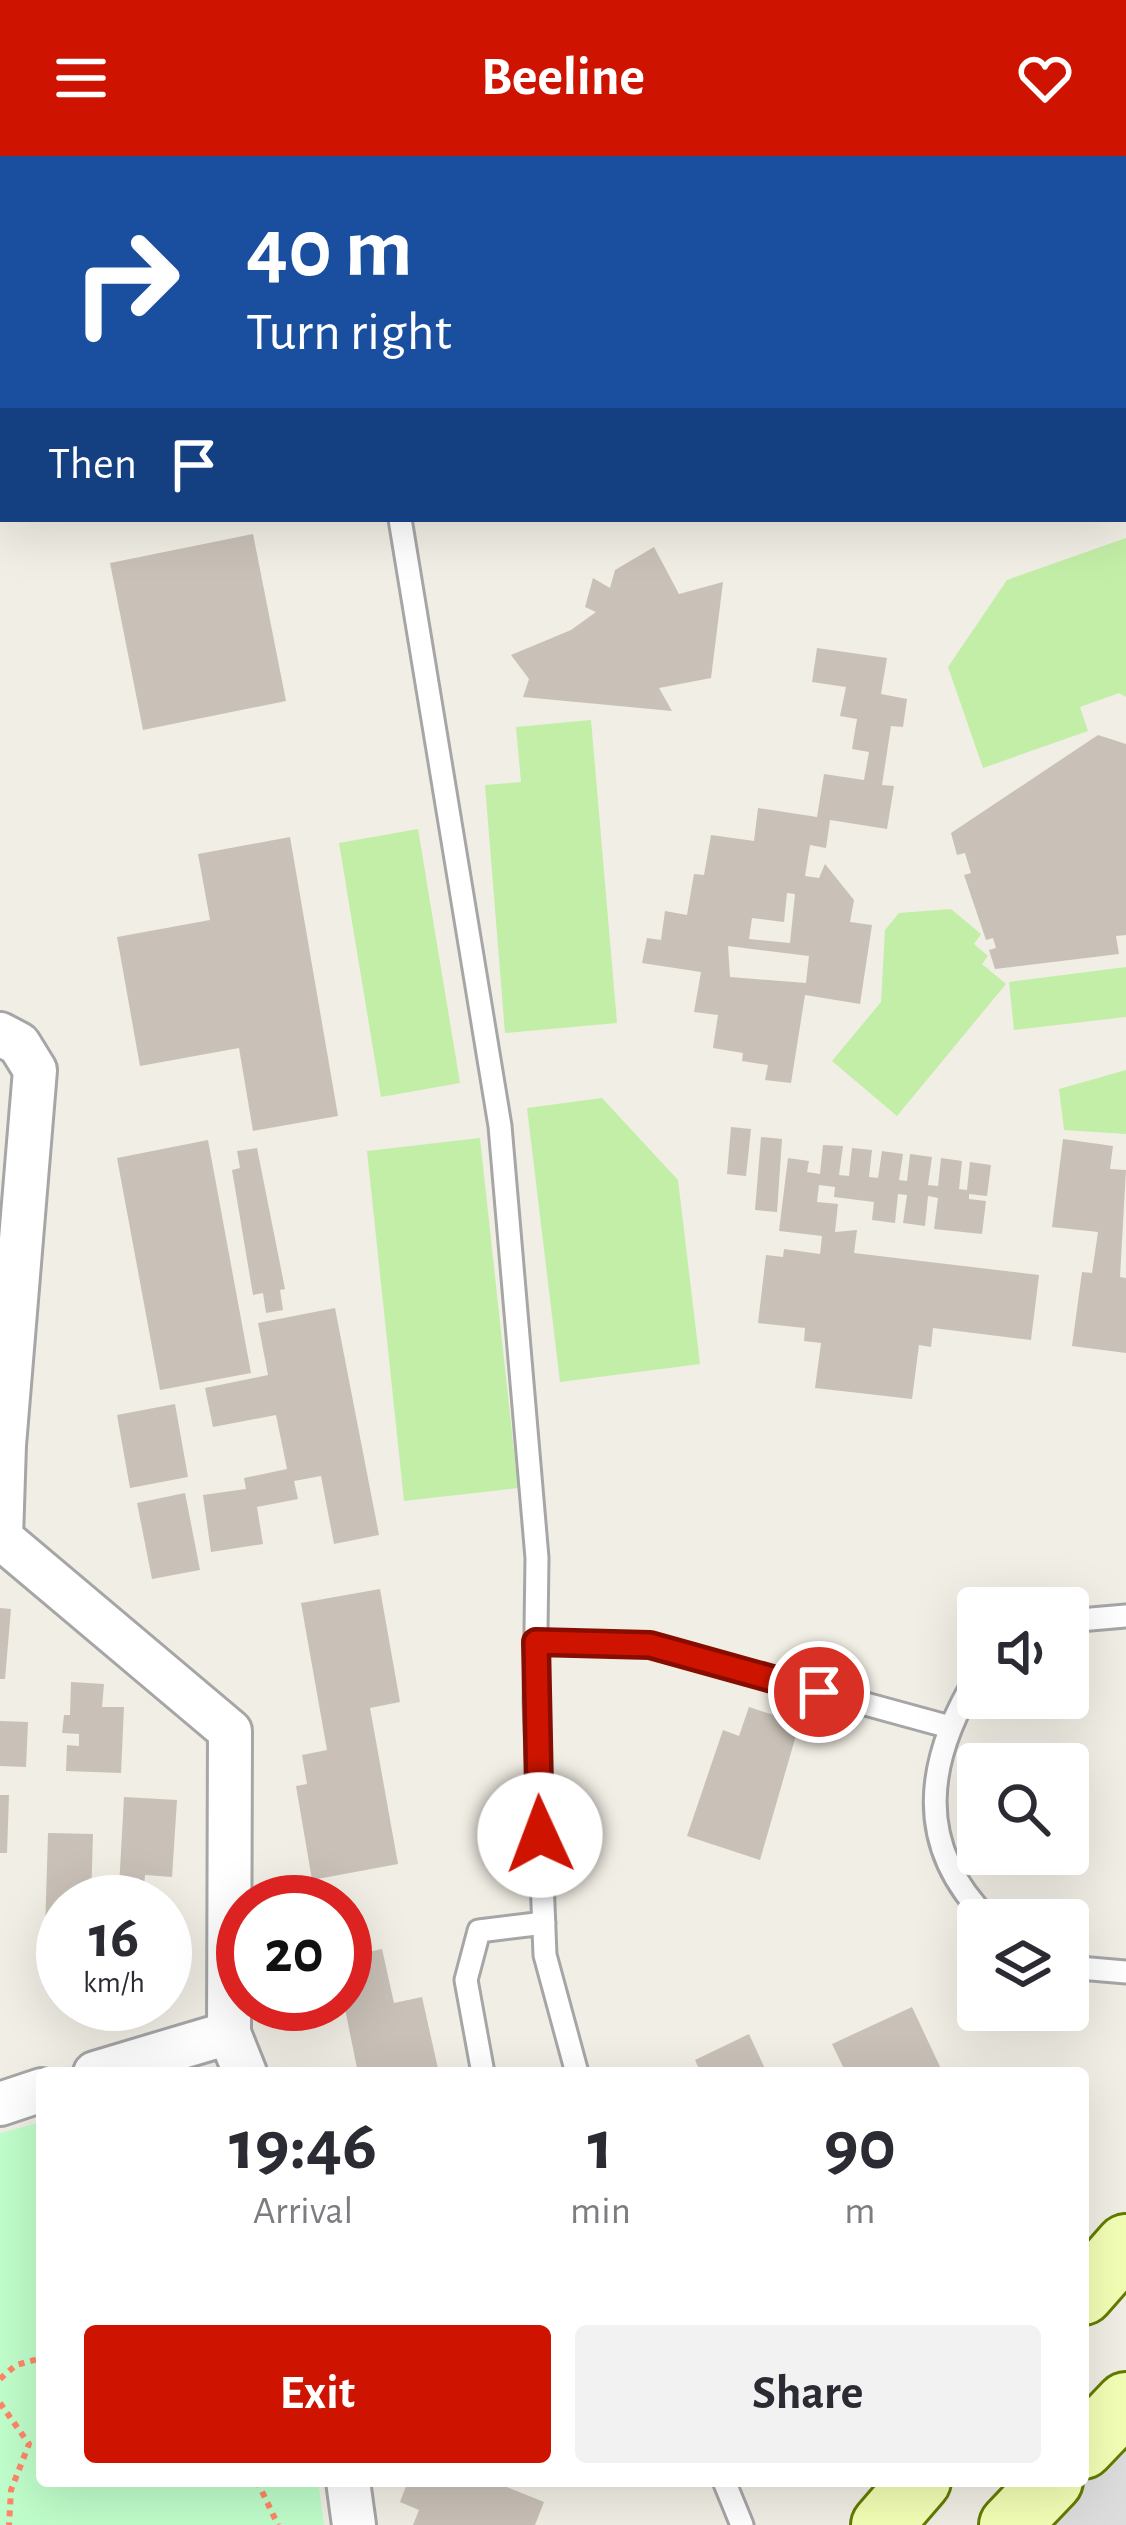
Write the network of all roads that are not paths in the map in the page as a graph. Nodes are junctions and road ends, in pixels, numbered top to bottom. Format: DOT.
graph roads {
  1 [pos="400,522"];
  2 [pos="0,1034"];
  3 [pos="1126,1616"];
  4 [pos="1089,1619"];
  5 [pos="536,1642"];
  6 [pos="957,1708"];
  7 [pos="946,1726"];
  8 [pos="968,1899"];
  9 [pos="544,1923"];
  10 [pos="1089,1969"];
  11 [pos="1126,1972"];
  12 [pos="229,2033"];
  13 [pos="114,2067"];
  14 [pos="243,2067"];
  15 [pos="482,2067"];
  16 [pos="575,2067"];
  17 [pos="36,2092"];
  18 [pos="0,2104"];
  19 [pos="1126,2245"];
  20 [pos="1089,2287"];
  21 [pos="1125,2405"];
  22 [pos="1089,2442"];
  23 [pos="349,2487"];
  24 [pos="726,2487"];
  25 [pos="915,2487"];
  26 [pos="1046,2487"];
  27 [pos="354,2525"];
  28 [pos="742,2525"];
  29 [pos="882,2525"];
  30 [pos="1010,2525"];
  1 -- 5 [label="lane"];
  2 -- 12 [label="street"];
  3 -- 4 [label="lane"];
  5 -- 7 [label="lane"];
  5 -- 9 [label="lane"];
  6 -- 7 [label="lane"];
  7 -- 8 [label="lane"];
  9 -- 15 [label="lane"];
  9 -- 16 [label="lane"];
  10 -- 11 [label="lane"];
  12 -- 13 [label="street"];
  12 -- 14 [label="street"];
  17 -- 18 [label="street"];
  19 -- 20 [label="main road"];
  21 -- 22 [label="main road"];
  23 -- 27 [label="street"];
  24 -- 28 [label="lane"];
  25 -- 29 [label="main road"];
  26 -- 30 [label="main road"];
}
